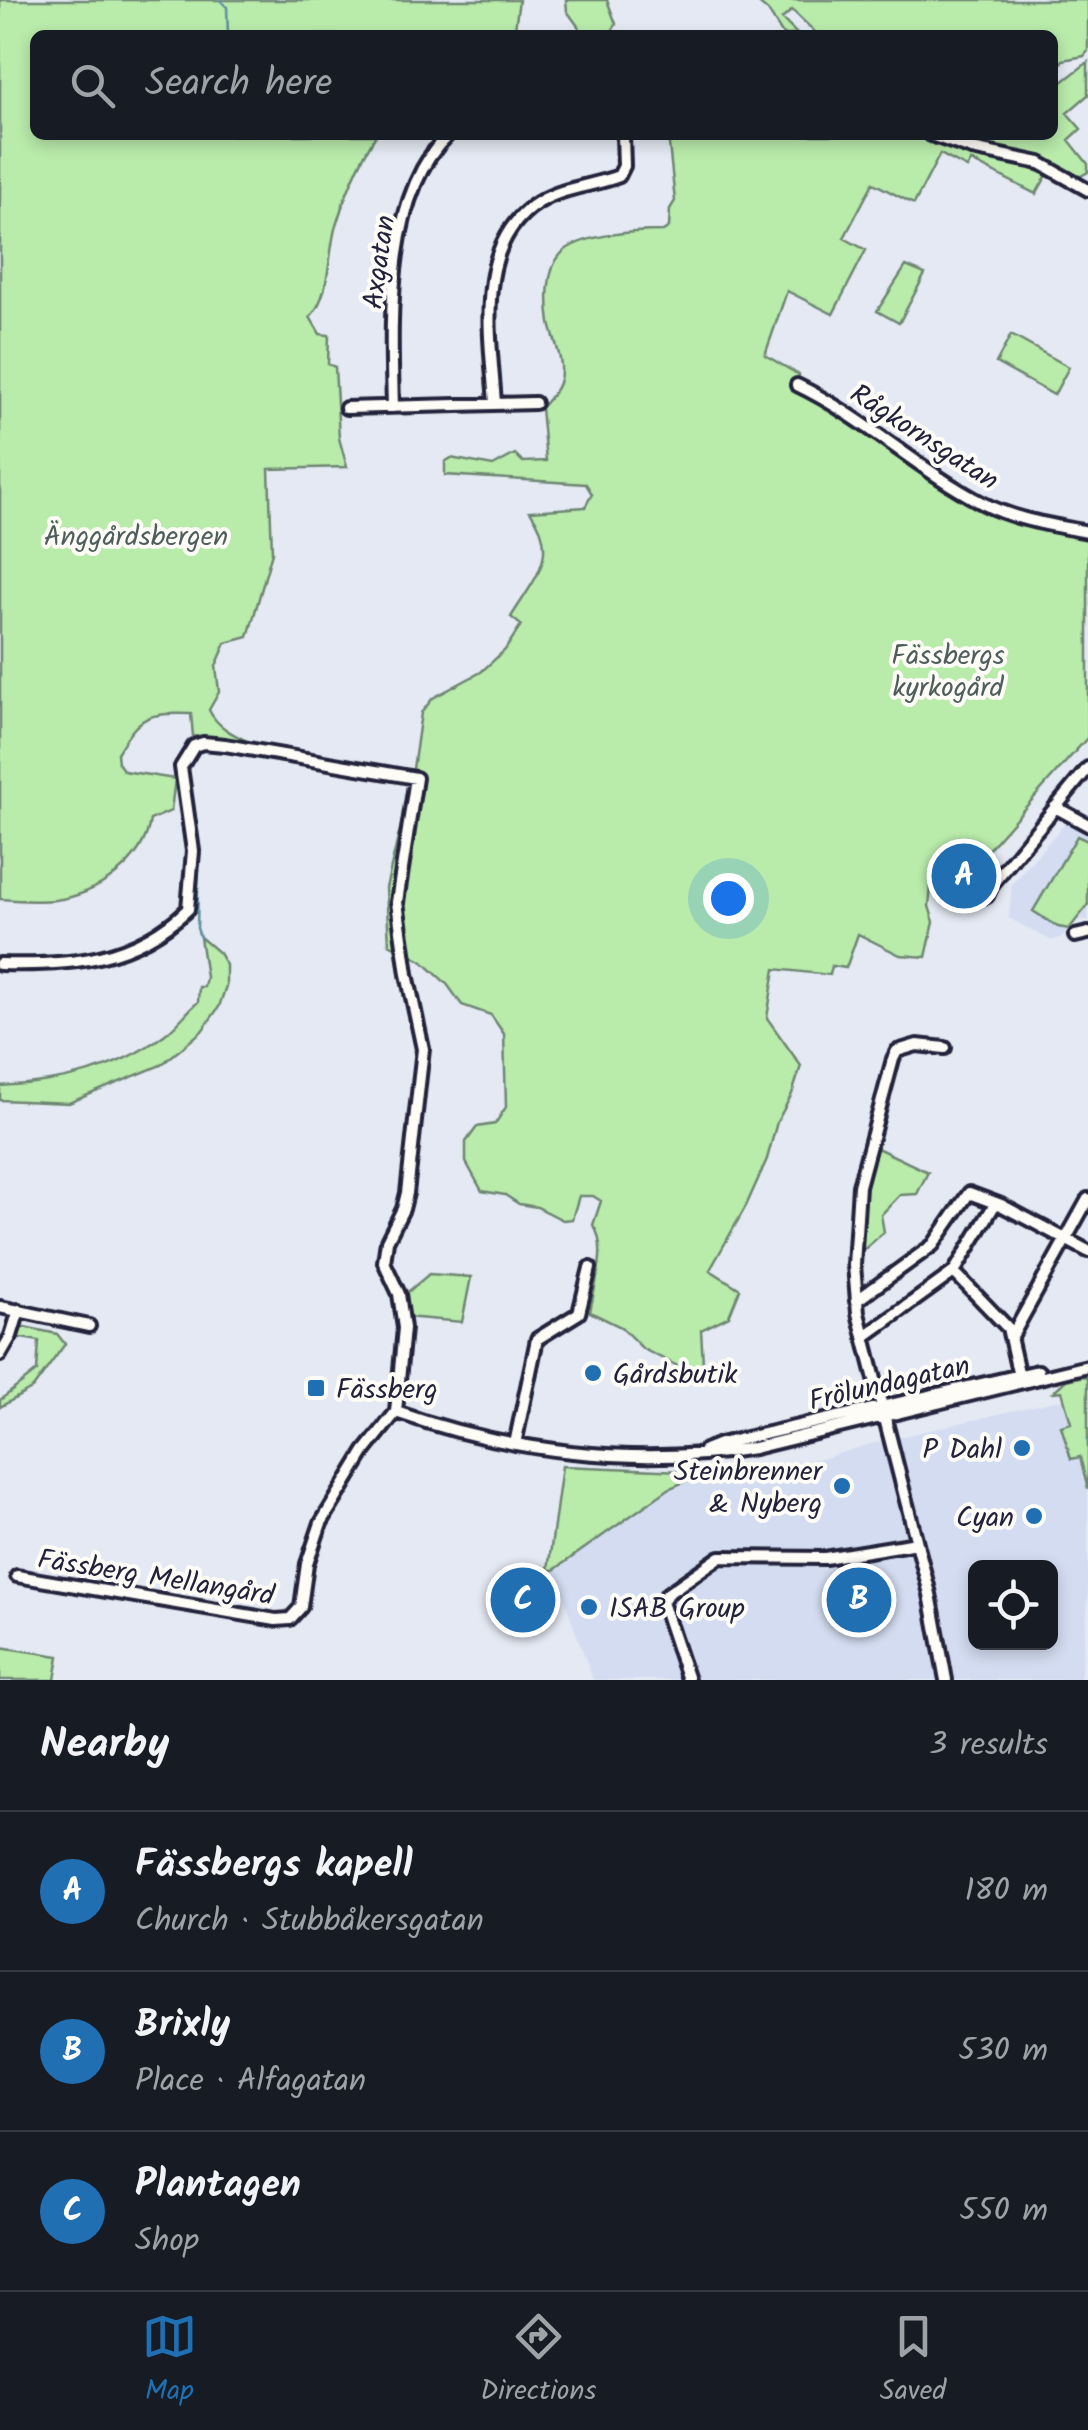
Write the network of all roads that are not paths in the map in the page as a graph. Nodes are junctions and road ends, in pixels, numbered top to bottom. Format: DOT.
graph roads {
  1 [pos="444,140"];
  2 [pos="623,140"];
  3 [pos="946,140"];
  4 [pos="1088,190"];
  5 [pos="797,386"];
  6 [pos="535,402"];
  7 [pos="494,404"];
  8 [pos="393,407"];
  9 [pos="346,408"];
  10 [pos="1088,532"];
  11 [pos="1088,768"];
  12 [pos="1056,807"];
  13 [pos="1088,824"];
  14 [pos="987,896"];
  15 [pos="1088,933"];
  16 [pos="1075,936"];
  17 [pos="0,964"];
  18 [pos="945,1048"];
  19 [pos="1088,1199"];
  20 [pos="995,1204"];
  21 [pos="1067,1240"];
  22 [pos="1088,1250"];
  23 [pos="590,1268"];
  24 [pos="954,1272"];
  25 [pos="856,1301"];
  26 [pos="0,1307"];
  27 [pos="19,1310"];
  28 [pos="90,1326"];
  29 [pos="864,1336"];
  30 [pos="1012,1336"];
  31 [pos="0,1355"];
  32 [pos="1088,1363"];
  33 [pos="1020,1378"];
  34 [pos="885,1410"];
  35 [pos="396,1412"];
  36 [pos="515,1444"];
  37 [pos="917,1543"];
  38 [pos="16,1576"];
  39 [pos="688,1680"];
  40 [pos="946,1680"];
  1 -- 8 [label="street, Axgatan"];
  2 -- 7 [label="street"];
  3 -- 4 [label="street"];
  5 -- 10 [label="street, Rågkornsgatan"];
  6 -- 7 [label="street"];
  7 -- 8 [label="street"];
  8 -- 9 [label="street"];
  11 -- 12 [label="street"];
  12 -- 13 [label="street"];
  12 -- 14 [label="street"];
  15 -- 16 [label="street"];
  17 -- 35 [label="street"];
  18 -- 25 [label="street"];
  19 -- 21 [label="street"];
  20 -- 21 [label="street"];
  20 -- 24 [label="street"];
  20 -- 25 [label="street"];
  21 -- 22 [label="street"];
  21 -- 30 [label="street"];
  23 -- 36 [label="street"];
  24 -- 29 [label="street"];
  24 -- 30 [label="street"];
  25 -- 29 [label="street"];
  26 -- 27 [label="street"];
  27 -- 28 [label="street"];
  27 -- 31 [label="street"];
  29 -- 34 [label="street"];
  30 -- 33 [label="street"];
  32 -- 33 [label="street, Frölundagatan"];
  33 -- 34 [label="street, Frölundagatan"];
  34 -- 36 [label="street, Frölundagatan"];
  34 -- 37 [label="street"];
  35 -- 36 [label="street, Frölundagatan"];
  35 -- 38 [label="street, Fässberg Mellangård"];
  37 -- 39 [label="street"];
  37 -- 40 [label="street"];
}
